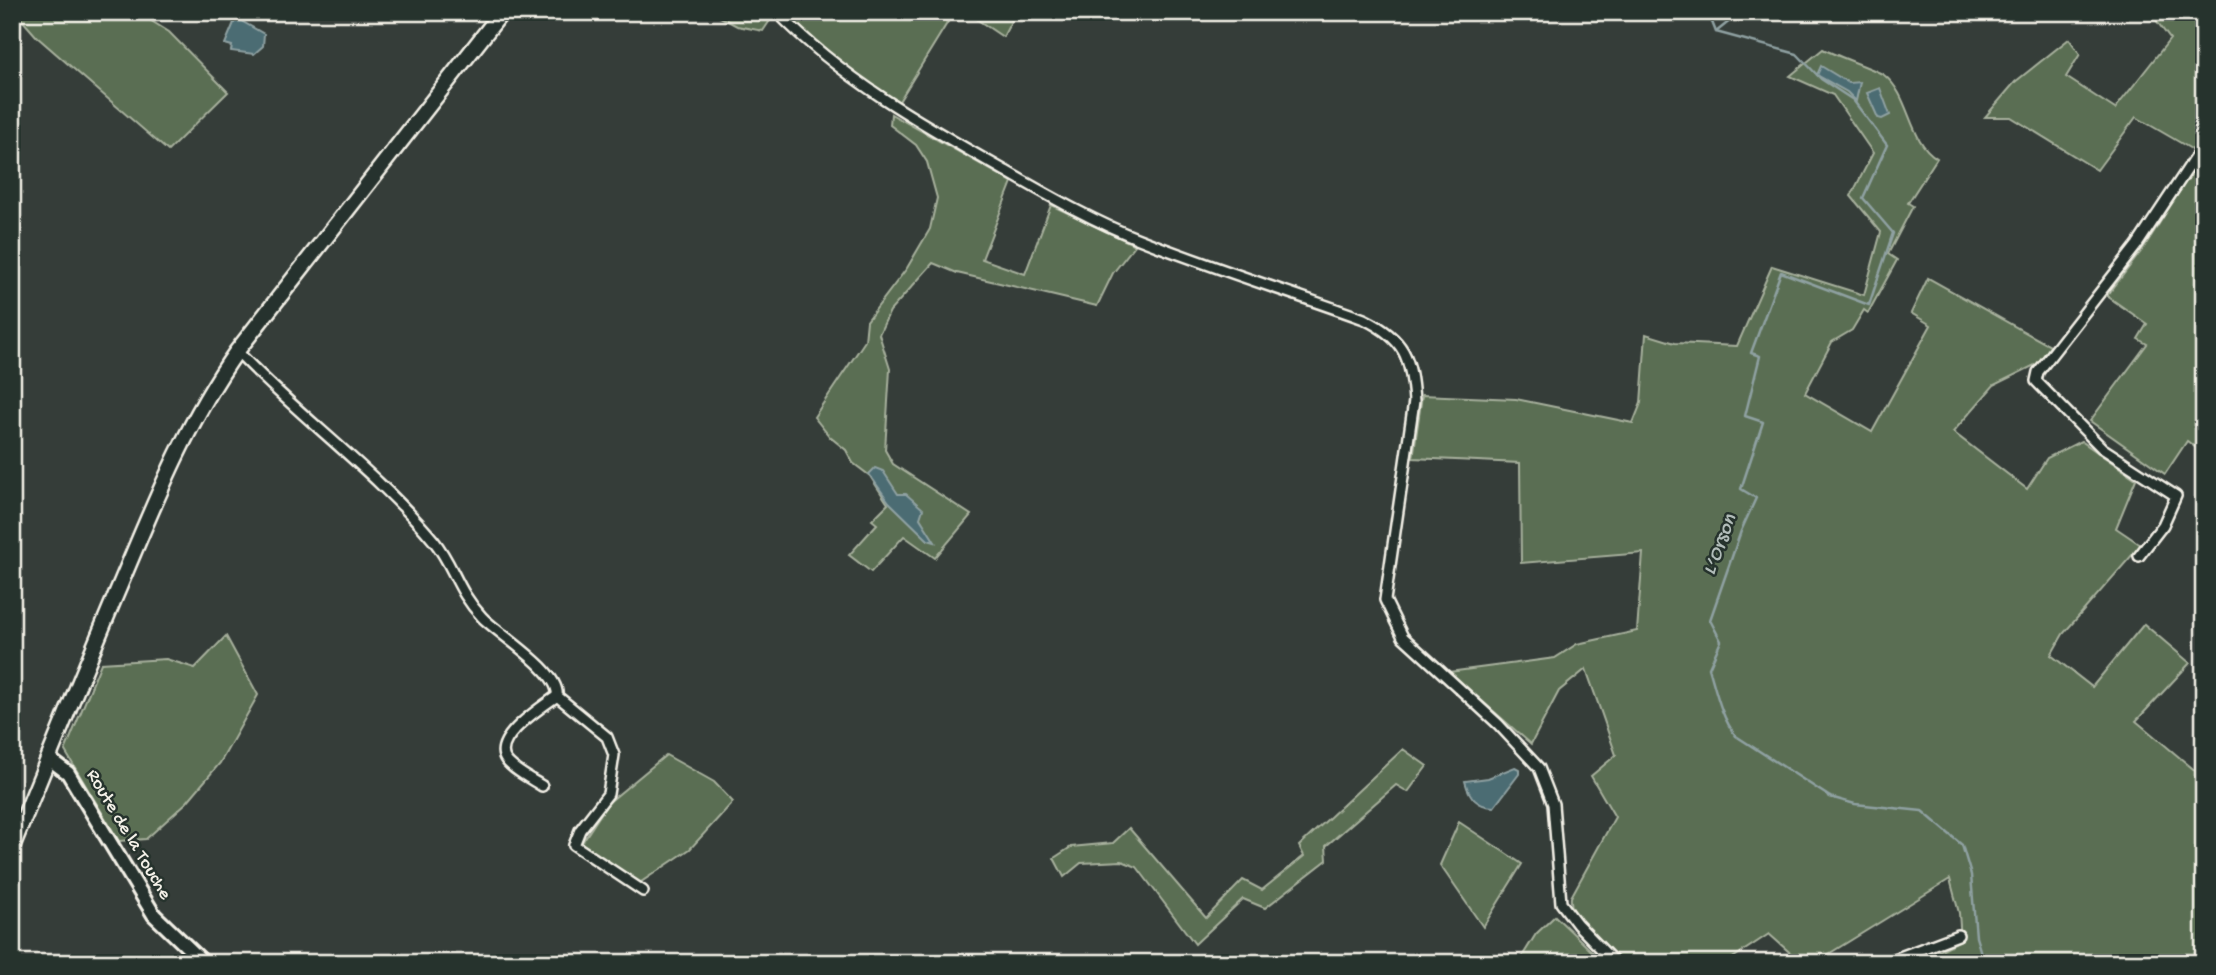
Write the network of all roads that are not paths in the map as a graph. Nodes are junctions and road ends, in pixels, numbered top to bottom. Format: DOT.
graph roads {
  1 [pos="502,12"];
  2 [pos="777,12"];
  3 [pos="2204,144"];
  4 [pos="237,351"];
  5 [pos="2139,556"];
  6 [pos="557,695"];
  7 [pos="48,758"];
  8 [pos="542,786"];
  9 [pos="12,847"];
  10 [pos="643,891"];
  11 [pos="1958,934"];
  12 [pos="204,963"];
  13 [pos="1615,963"];
  14 [pos="1884,963"];
  1 -- 4 [label="main road"];
  2 -- 13 [label="street"];
  3 -- 5 [label="street"];
  4 -- 6 [label="street"];
  4 -- 7 [label="main road"];
  6 -- 8 [label="street"];
  6 -- 10 [label="street"];
  7 -- 9 [label="main road"];
  7 -- 12 [label="street, Route de la Touche"];
  11 -- 14 [label="street"];
}
